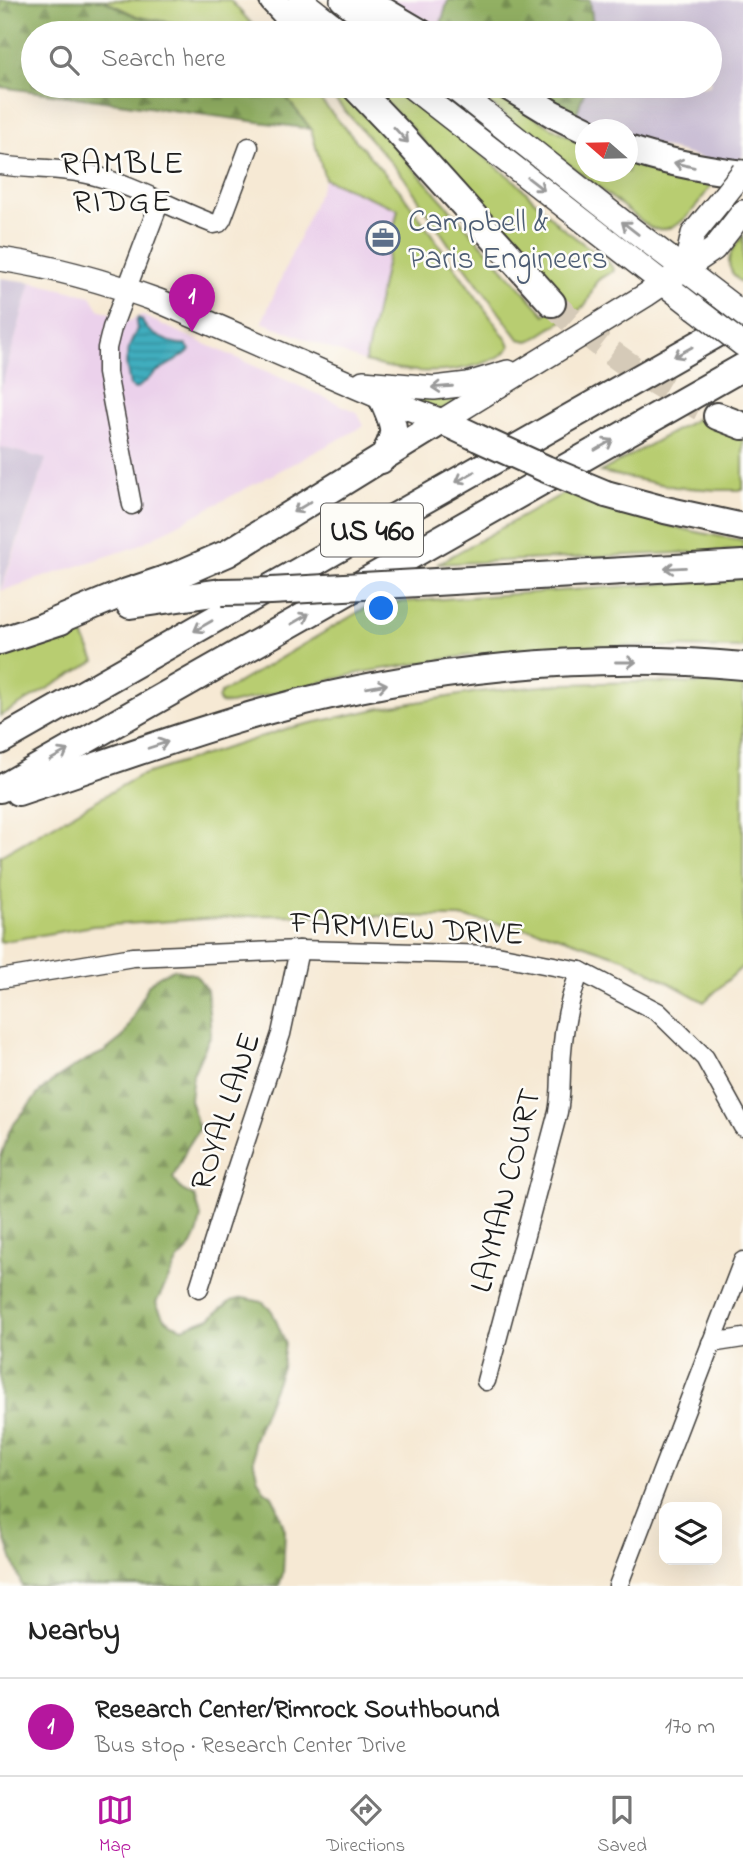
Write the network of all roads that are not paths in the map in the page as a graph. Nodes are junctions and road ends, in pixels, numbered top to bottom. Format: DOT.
graph roads {
  1 [pos="273,0"];
  2 [pos="301,0"];
  3 [pos="342,0"];
  4 [pos="365,0"];
  5 [pos="293,21"];
  6 [pos="328,21"];
  7 [pos="369,21"];
  8 [pos="401,21"];
  9 [pos="365,98"];
  10 [pos="425,98"];
  11 [pos="466,98"];
  12 [pos="527,98"];
  13 [pos="575,125"];
  14 [pos="249,146"];
  15 [pos="638,152"];
  16 [pos="0,165"];
  17 [pos="743,173"];
  18 [pos="160,201"];
  19 [pos="743,212"];
  20 [pos="0,259"];
  21 [pos="685,269"];
  22 [pos="664,284"];
  23 [pos="127,289"];
  24 [pos="552,303"];
  25 [pos="743,316"];
  26 [pos="743,345"];
  27 [pos="544,359"];
  28 [pos="743,367"];
  29 [pos="339,380"];
  30 [pos="382,398"];
  31 [pos="717,416"];
  32 [pos="442,421"];
  33 [pos="743,426"];
  34 [pos="381,460"];
  35 [pos="132,505"];
  36 [pos="743,527"];
  37 [pos="743,564"];
  38 [pos="44,626"];
  39 [pos="0,641"];
  40 [pos="743,666"];
  41 [pos="0,741"];
  42 [pos="0,789"];
  43 [pos="0,799"];
  44 [pos="299,950"];
  45 [pos="580,971"];
  46 [pos="0,979"];
  47 [pos="743,1127"];
  48 [pos="743,1261"];
  49 [pos="199,1288"];
  50 [pos="743,1338"];
  51 [pos="711,1342"];
  52 [pos="486,1381"];
  53 [pos="618,1586"];
  1 -- 5 [label="highway"];
  2 -- 6 [label="main road"];
  3 -- 7 [label="main road"];
  4 -- 8 [label="highway"];
  9 -- 24 [label="highway, one-way"];
  10 -- 22 [label="main road, one-way"];
  21 -- 11 [label="main road, one-way"];
  12 -- 13 [label="highway"];
  14 -- 18 [label="street"];
  17 -- 15 [label="highway, one-way"];
  16 -- 18 [label="street"];
  17 -- 21 [label="main road, bridge"];
  18 -- 23 [label="street"];
  19 -- 21 [label="main road"];
  20 -- 23 [label="main road"];
  21 -- 22 [label="main road"];
  21 -- 25 [label="main road"];
  22 -- 26 [label="main road, bridge"];
  22 -- 27 [label="main road"];
  23 -- 29 [label="main road"];
  23 -- 35 [label="street"];
  25 -- 41 [label="highway, US 460, one-way"];
  27 -- 29 [label="main road, one-way"];
  27 -- 32 [label="main road"];
  42 -- 28 [label="highway, US 460, one-way"];
  29 -- 30 [label="main road"];
  30 -- 32 [label="main road"];
  30 -- 34 [label="highway"];
  31 -- 33 [label="highway"];
  32 -- 34 [label="highway"];
  32 -- 36 [label="highway, bridge"];
  34 -- 38 [label="highway, one-way"];
  37 -- 38 [label="highway, one-way, bridge"];
  38 -- 39 [label="highway"];
  43 -- 40 [label="highway, one-way"];
  44 -- 45 [label="street, FARMVIEW DRIVE"];
  44 -- 46 [label="street, FARMVIEW DRIVE"];
  44 -- 49 [label="street, ROYAL LANE"];
  45 -- 47 [label="street, FARMVIEW DRIVE"];
  45 -- 52 [label="street, LAYMAN COURT"];
  48 -- 51 [label="street"];
  50 -- 51 [label="street"];
  51 -- 53 [label="street"];
}
